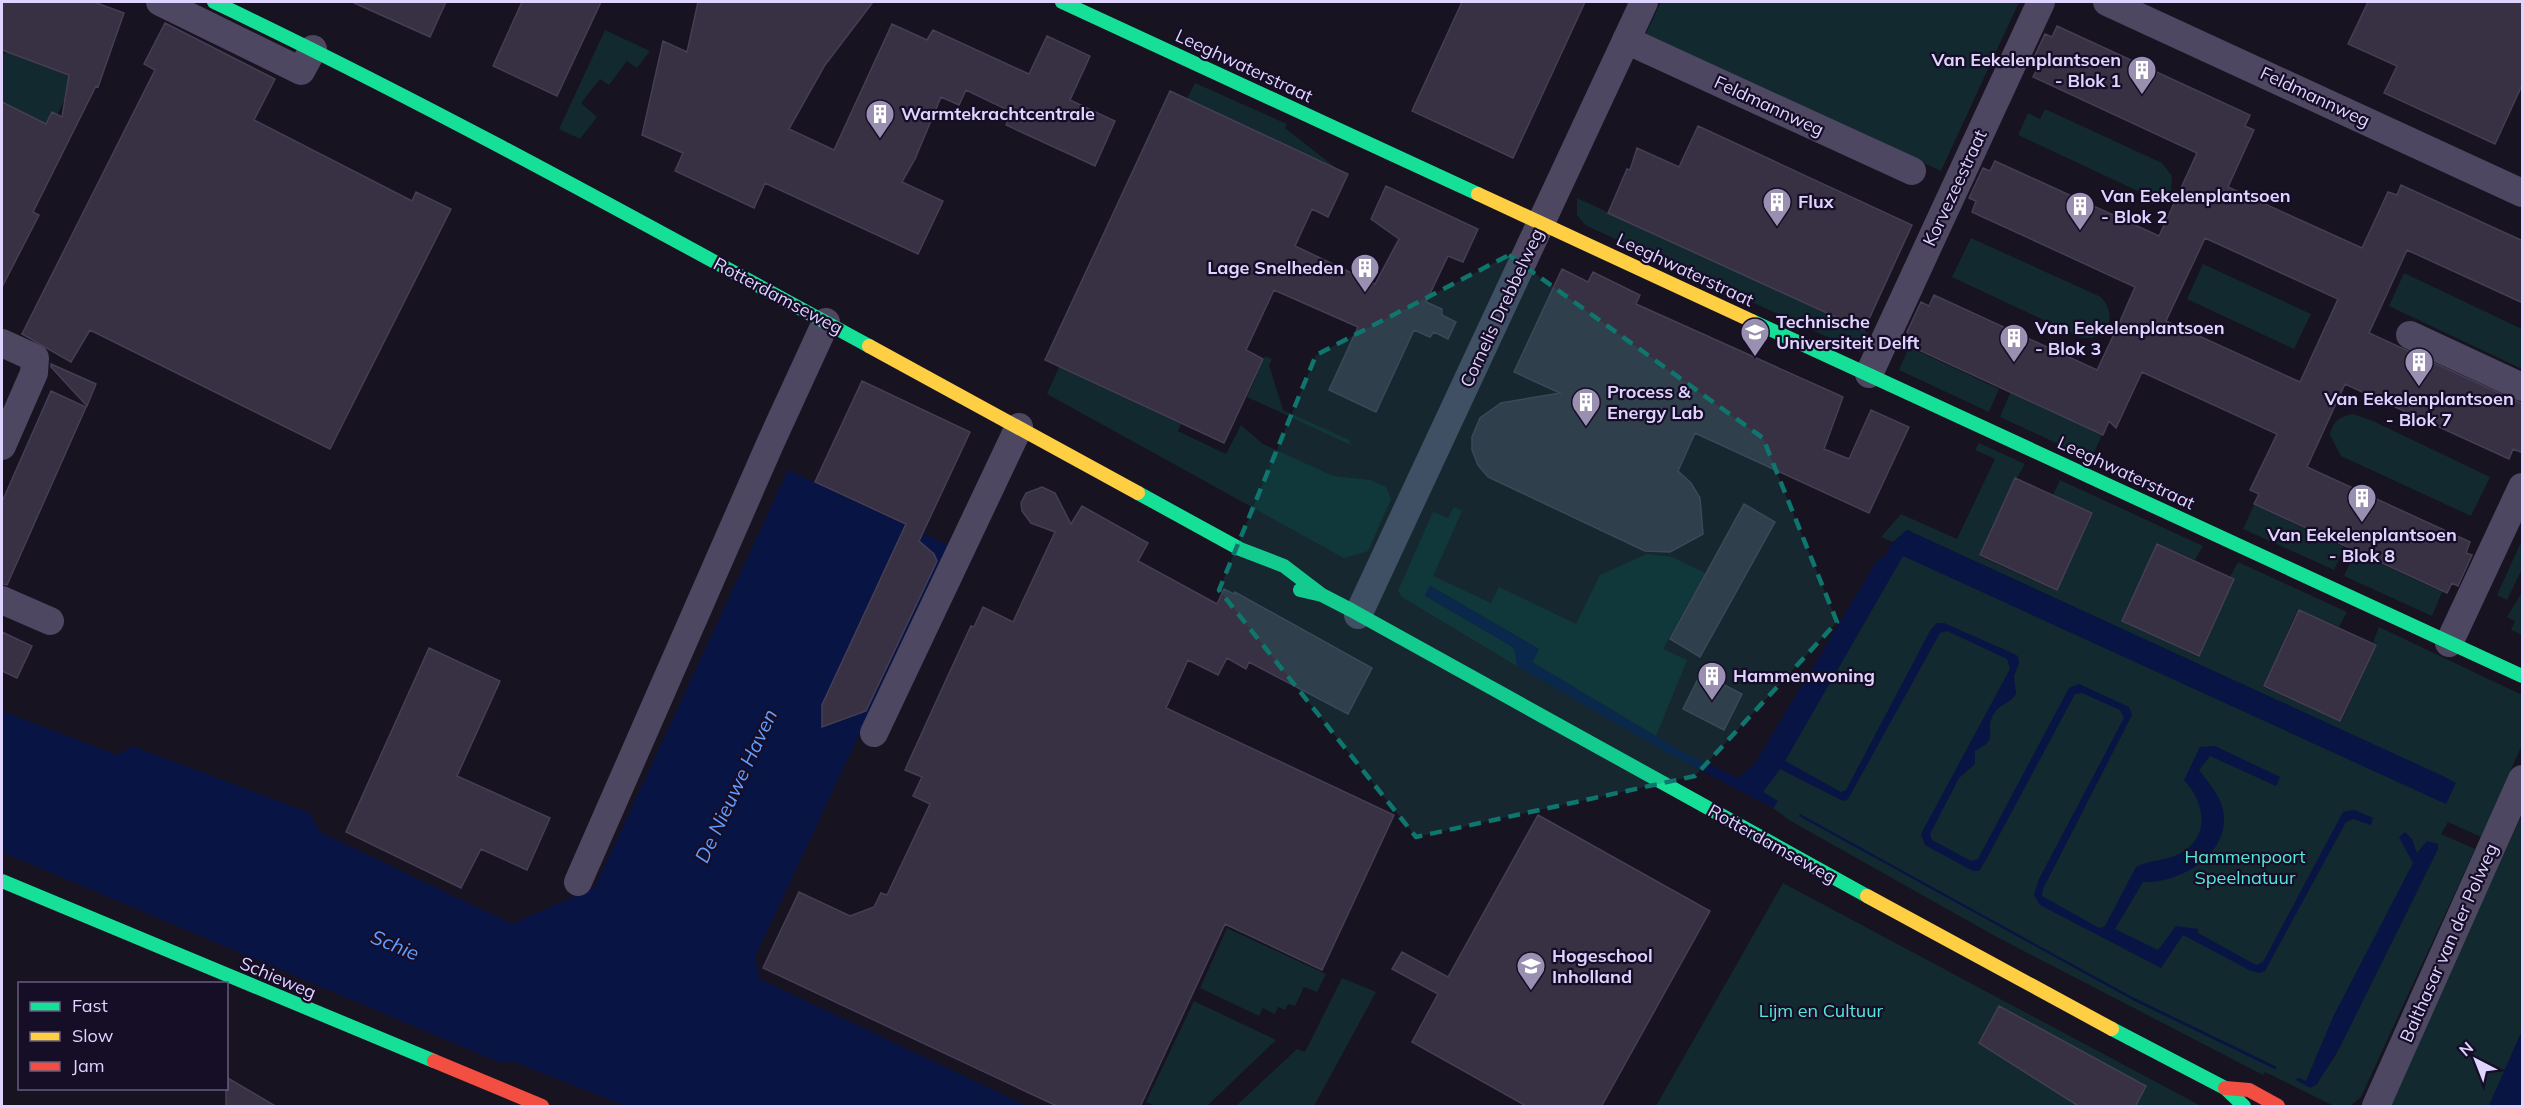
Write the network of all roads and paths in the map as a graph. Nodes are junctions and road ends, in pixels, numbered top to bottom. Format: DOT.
graph roads {
  1 [pos="160,2"];
  2 [pos="214,2"];
  3 [pos="1062,2"];
  4 [pos="1644,2"];
  5 [pos="2041,2"];
  6 [pos="2107,2"];
  7 [pos="1626,40"];
  8 [pos="312,49"];
  9 [pos="1912,171"];
  10 [pos="2523,193"];
  11 [pos="1542,223"];
  12 [pos="826,322"];
  13 [pos="2410,335"];
  14 [pos="2,344"];
  15 [pos="1869,374"];
  16 [pos="2523,387"];
  17 [pos="1019,427"];
  18 [pos="2,446"];
  19 [pos="2523,487"];
  20 [pos="1239,549"];
  21 [pos="1322,595"];
  22 [pos="2,600"];
  23 [pos="1358,615"];
  24 [pos="50,621"];
  25 [pos="2450,643"];
  26 [pos="2523,676"];
  27 [pos="874,733"];
  28 [pos="2523,779"];
  29 [pos="2,881"];
  30 [pos="578,882"];
  31 [pos="2225,1088"];
  32 [pos="542,1107"];
  33 [pos="2244,1107"];
  34 [pos="2278,1107"];
  35 [pos="2376,1107"];
  1 -- 8 [label="street"];
  2 -- 8 [label="street, Rotterdamseweg"];
  3 -- 11 [label="street, Leeghwaterstraat"];
  4 -- 7 [label="street, Cornelis Drebbelweg"];
  5 -- 15 [label="street, Korvezeestraat"];
  6 -- 10 [label="street, Feldmannweg"];
  7 -- 9 [label="street, Feldmannweg"];
  7 -- 11 [label="street, Cornelis Drebbelweg"];
  8 -- 12 [label="street, Rotterdamseweg"];
  11 -- 15 [label="street, Leeghwaterstraat"];
  11 -- 23 [label="street, Cornelis Drebbelweg"];
  12 -- 17 [label="street, Rotterdamseweg"];
  12 -- 30 [label="street"];
  13 -- 16 [label="street"];
  14 -- 18 [label="street"];
  15 -- 25 [label="street, Leeghwaterstraat"];
  17 -- 20 [label="street, Rotterdamseweg"];
  17 -- 27 [label="street"];
  19 -- 25 [label="street"];
  20 -- 21 [label="street, Rotterdamseweg"];
  20 -- 21 [label="street, Rotterdamseweg"];
  21 -- 23 [label="street, Rotterdamseweg"];
  22 -- 24 [label="street"];
  23 -- 31 [label="street, Rotterdamseweg"];
  25 -- 26 [label="street, Leeghwaterstraat"];
  28 -- 35 [label="street, Balthasar van der Polweg"];
  29 -- 32 [label="street, Schieweg"];
  31 -- 33 [label="street, Rotterdamseweg"];
  31 -- 34 [label="street, Rotterdamseweg"];
}
